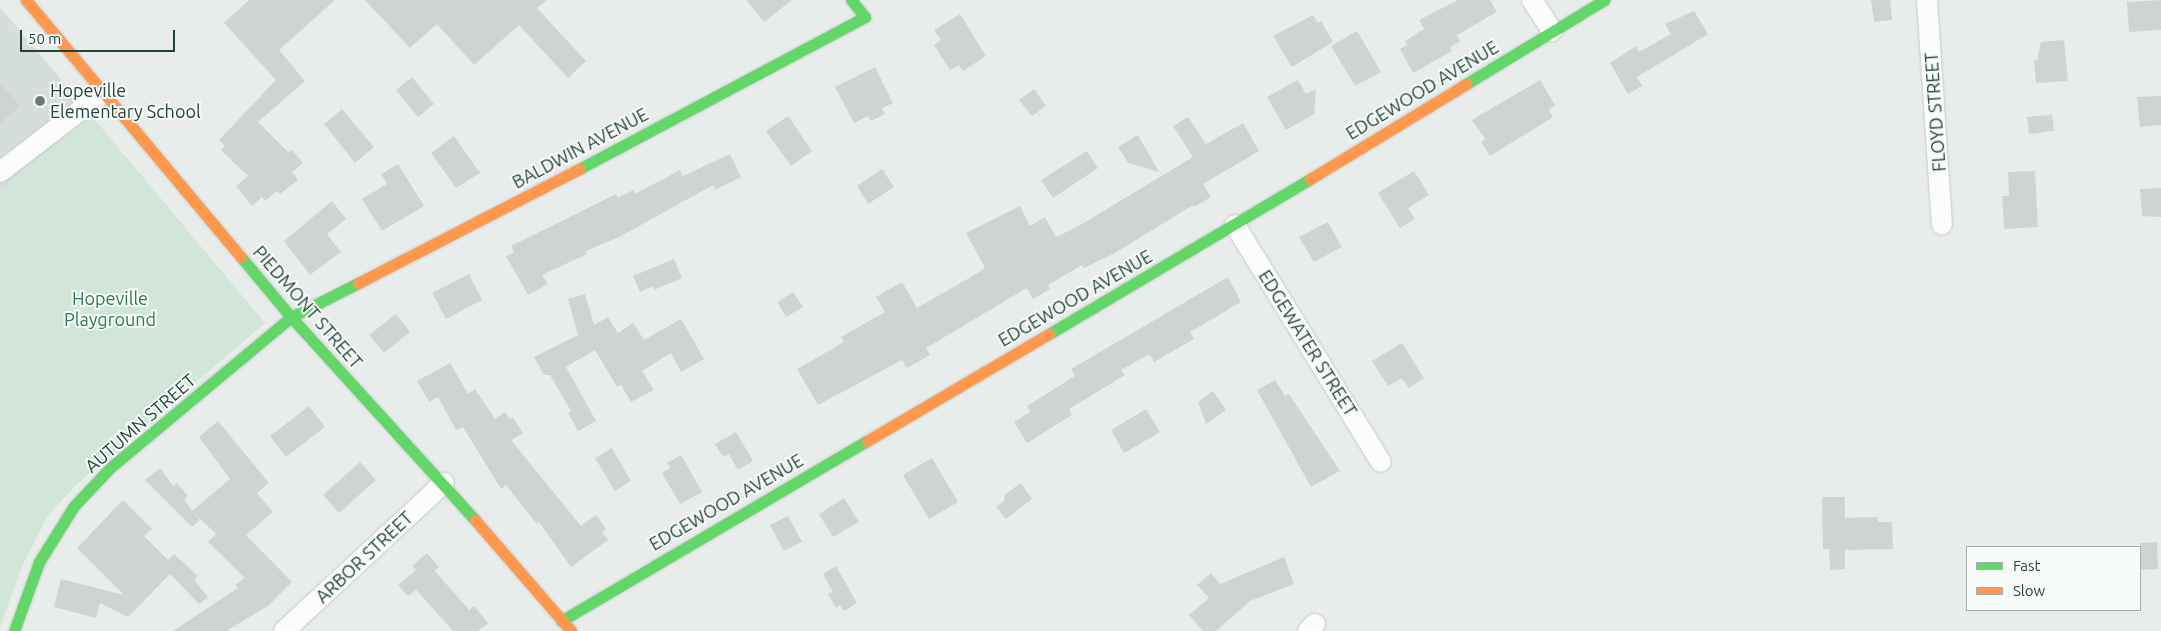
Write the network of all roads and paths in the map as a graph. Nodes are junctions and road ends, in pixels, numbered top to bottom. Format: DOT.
graph roads {
  1 [pos="26,0"];
  2 [pos="851,0"];
  3 [pos="1532,0"];
  4 [pos="1604,0"];
  5 [pos="1927,0"];
  6 [pos="1552,30"];
  7 [pos="103,93"];
  8 [pos="0,172"];
  9 [pos="1942,224"];
  10 [pos="1235,225"];
  11 [pos="291,317"];
  12 [pos="1381,462"];
  13 [pos="444,483"];
  14 [pos="561,621"];
  15 [pos="14,631"];
  16 [pos="284,631"];
  17 [pos="571,631"];
  1 -- 7 [label="street, PIEDMONT STREET"];
  2 -- 11 [label="street, BALDWIN AVENUE"];
  3 -- 6 [label="street"];
  4 -- 6 [label="street, EDGEWOOD AVENUE"];
  5 -- 9 [label="street, FLOYD STREET"];
  6 -- 10 [label="street, EDGEWOOD AVENUE"];
  7 -- 8 [label="street"];
  7 -- 11 [label="street, PIEDMONT STREET"];
  10 -- 12 [label="street, EDGEWATER STREET"];
  10 -- 14 [label="street, EDGEWOOD AVENUE"];
  11 -- 13 [label="street, PIEDMONT STREET"];
  11 -- 15 [label="street, AUTUMN STREET"];
  13 -- 14 [label="street, PIEDMONT STREET"];
  13 -- 16 [label="street, ARBOR STREET"];
  14 -- 17 [label="street, PIEDMONT STREET"];
}
